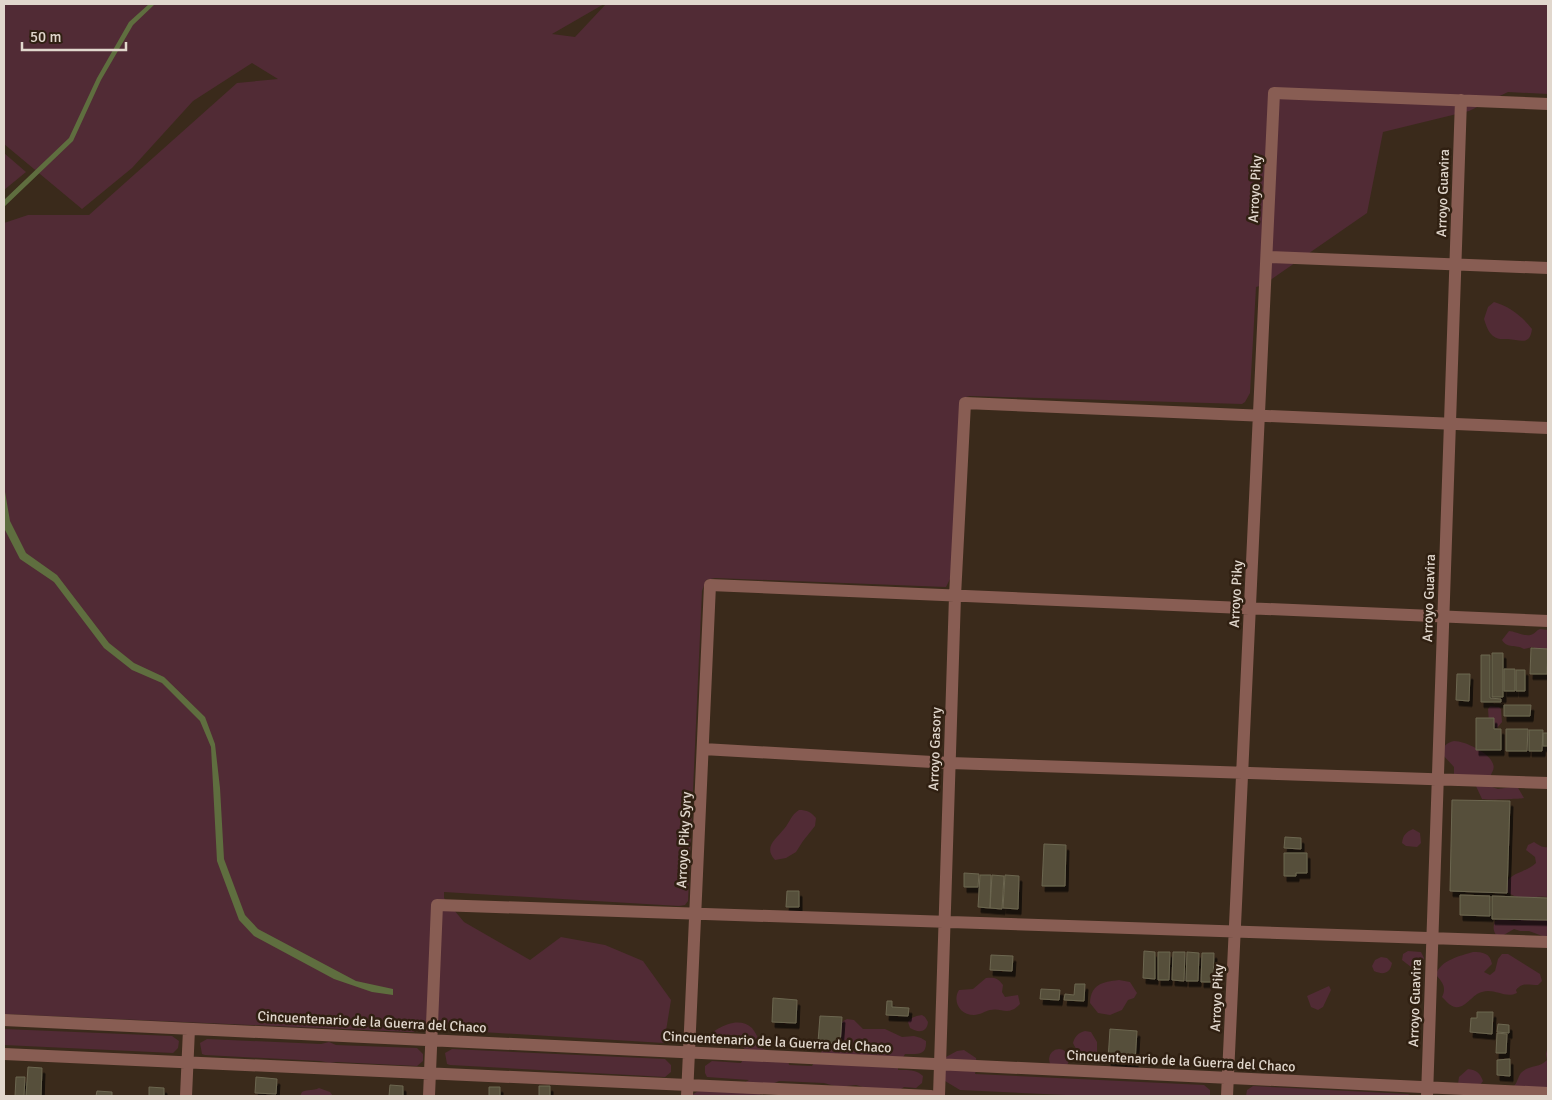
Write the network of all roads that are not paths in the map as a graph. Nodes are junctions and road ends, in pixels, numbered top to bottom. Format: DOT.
graph roads {
  1 [pos="1461,100"];
  2 [pos="1548,104"];
  3 [pos="1266,257"];
  4 [pos="1456,265"];
  5 [pos="1548,268"];
  6 [pos="1259,416"];
  7 [pos="1450,424"];
  8 [pos="1548,428"];
  9 [pos="955,596"];
  10 [pos="1250,608"];
  11 [pos="1444,616"];
  12 [pos="1548,621"];
  13 [pos="703,749"];
  14 [pos="950,763"];
  15 [pos="1242,772"];
  16 [pos="1438,779"];
  17 [pos="1548,783"];
  18 [pos="695,914"];
  19 [pos="945,922"];
  20 [pos="1235,932"];
  21 [pos="1433,938"];
  22 [pos="1548,942"];
  23 [pos="4,1020"];
  24 [pos="189,1029"];
  25 [pos="431,1040"];
  26 [pos="689,1052"];
  27 [pos="4,1054"];
  28 [pos="188,1062"];
  29 [pos="940,1065"];
  30 [pos="430,1073"];
  31 [pos="1228,1078"];
  32 [pos="687,1091"];
  33 [pos="1427,1092"];
  34 [pos="1548,1093"];
  35 [pos="186,1096"];
  36 [pos="429,1096"];
  37 [pos="931,1096"];
  38 [pos="939,1096"];
  39 [pos="1227,1096"];
  1 -- 2 [label="street"];
  1 -- 3 [label="street, Arroyo Piky"];
  1 -- 4 [label="street, Arroyo Guavira"];
  3 -- 4 [label="street"];
  3 -- 6 [label="street, Arroyo Piky"];
  4 -- 5 [label="street"];
  4 -- 7 [label="street, Arroyo Guavira"];
  6 -- 7 [label="street"];
  6 -- 9 [label="street, Arroyo Gasory"];
  6 -- 10 [label="street, Arroyo Piky"];
  7 -- 8 [label="street"];
  7 -- 11 [label="street, Arroyo Guavira"];
  9 -- 10 [label="street"];
  9 -- 13 [label="street, Arroyo Piky Syry"];
  9 -- 14 [label="street, Arroyo Gasory"];
  10 -- 11 [label="street"];
  10 -- 15 [label="street, Arroyo Piky"];
  11 -- 12 [label="street"];
  11 -- 16 [label="street, Arroyo Guavira"];
  13 -- 14 [label="street"];
  13 -- 18 [label="street, Arroyo Piky Syry"];
  14 -- 15 [label="street"];
  14 -- 19 [label="street, Arroyo Gasory"];
  15 -- 16 [label="street"];
  15 -- 20 [label="street, Arroyo Piky"];
  16 -- 17 [label="street"];
  16 -- 21 [label="street, Arroyo Guavira"];
  18 -- 19 [label="street"];
  18 -- 25 [label="street"];
  18 -- 26 [label="street, Arroyo Piky Syry"];
  19 -- 20 [label="street"];
  19 -- 29 [label="street, Arroyo Gasory"];
  20 -- 21 [label="street"];
  20 -- 31 [label="street, Arroyo Piky"];
  21 -- 22 [label="street"];
  21 -- 33 [label="street, Arroyo Guavira"];
  23 -- 24 [label="street, Cincuentenario de la Guerra del Chaco"];
  24 -- 25 [label="street, Cincuentenario de la Guerra del Chaco"];
  24 -- 28 [label="street"];
  25 -- 26 [label="street, Cincuentenario de la Guerra del Chaco"];
  25 -- 30 [label="street"];
  26 -- 29 [label="street, Cincuentenario de la Guerra del Chaco"];
  26 -- 32 [label="street, Arroyo Piky Syry"];
  27 -- 28 [label="street"];
  28 -- 30 [label="street"];
  28 -- 35 [label="street"];
  29 -- 31 [label="street, Cincuentenario de la Guerra del Chaco"];
  29 -- 38 [label="street, Arroyo Gasory"];
  30 -- 32 [label="street"];
  30 -- 36 [label="street"];
  31 -- 33 [label="street, Cincuentenario de la Guerra del Chaco"];
  31 -- 39 [label="street, Arroyo Piky"];
  32 -- 37 [label="street"];
  33 -- 34 [label="street, Cincuentenario de la Guerra del Chaco"];
}
